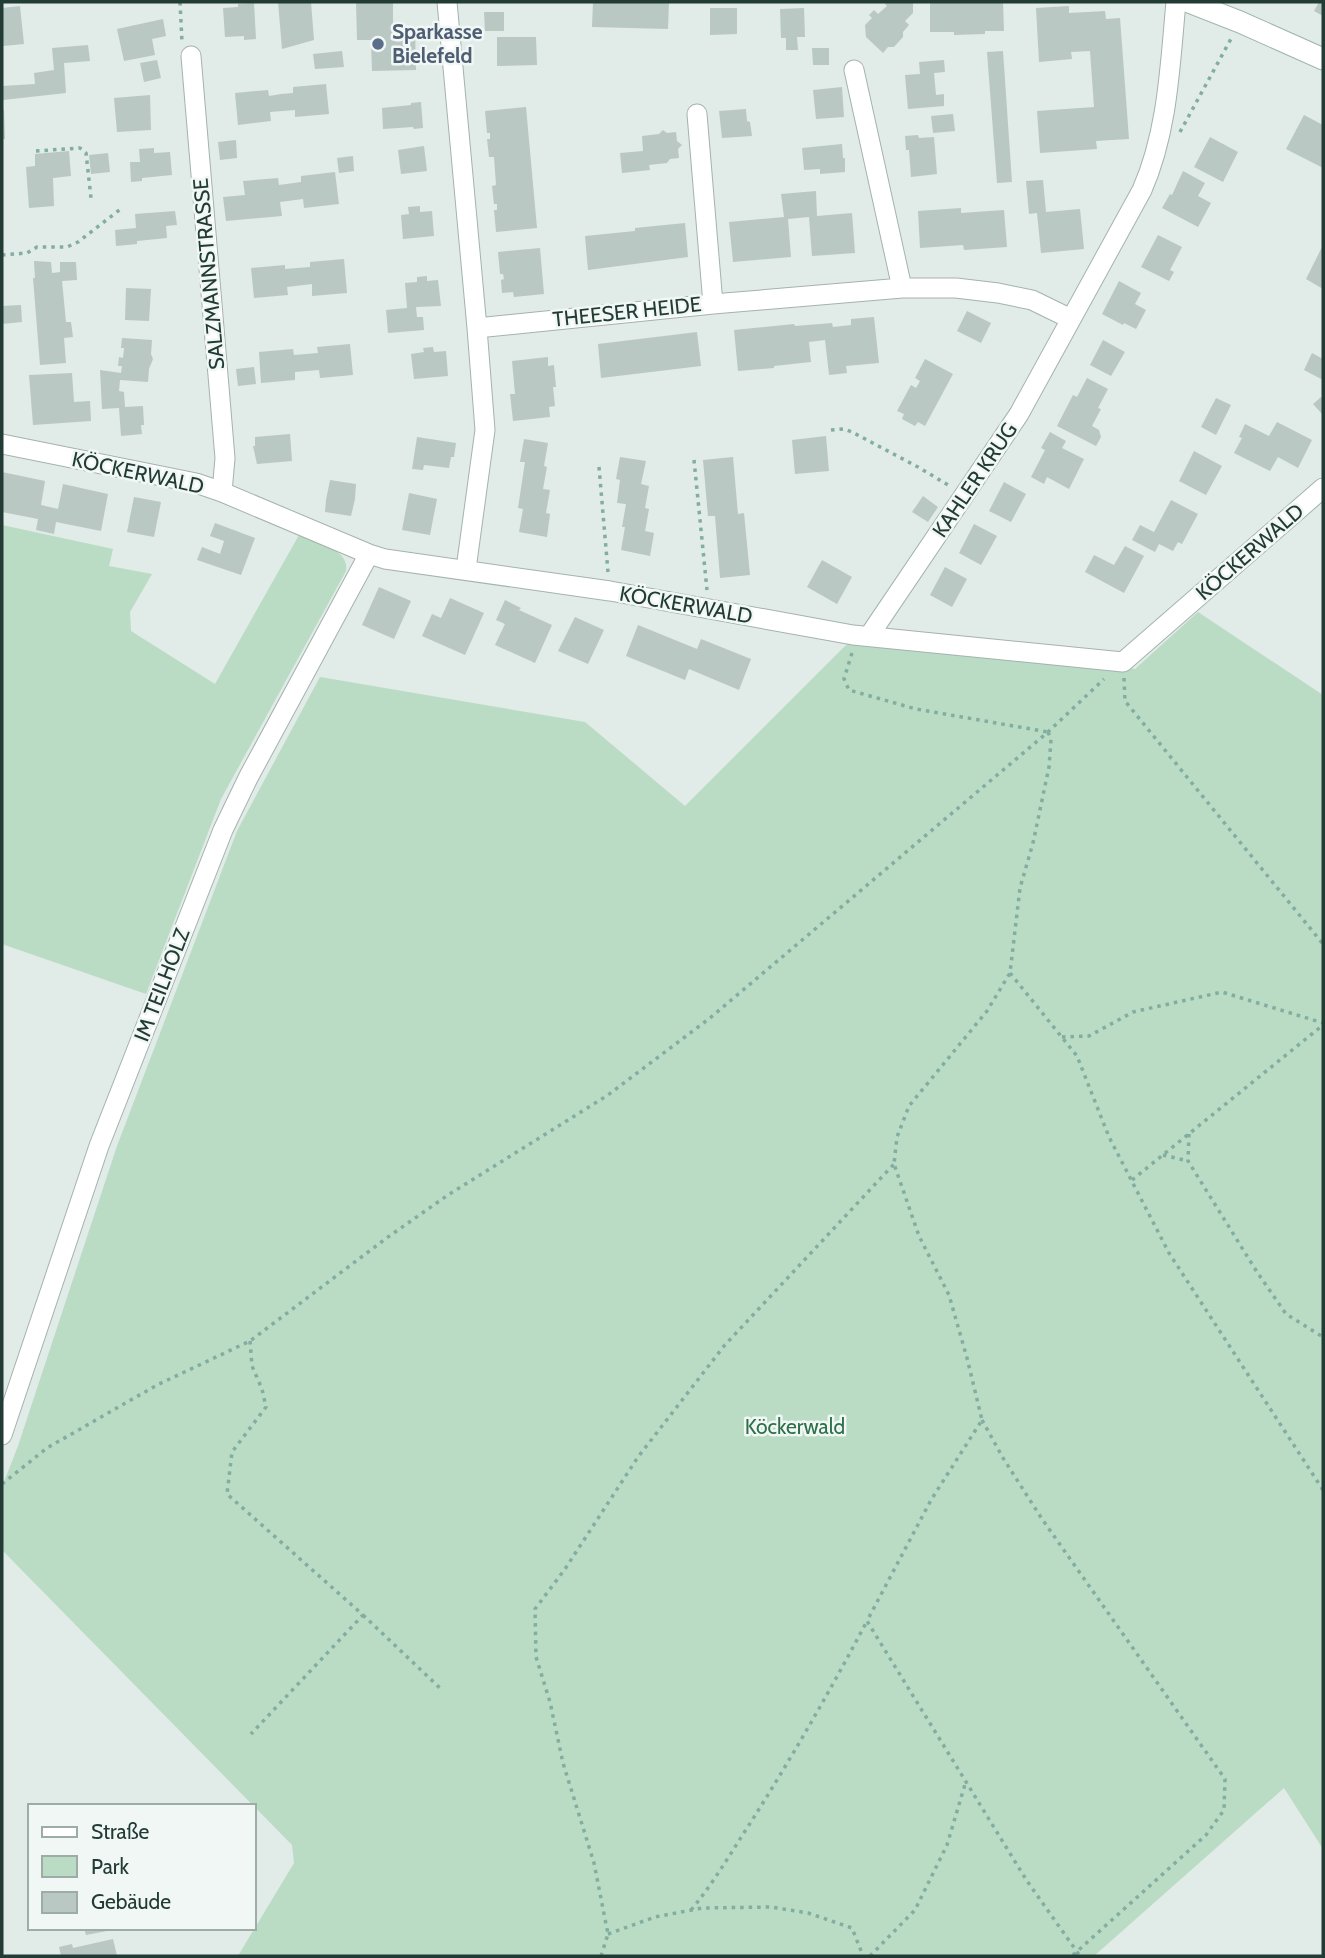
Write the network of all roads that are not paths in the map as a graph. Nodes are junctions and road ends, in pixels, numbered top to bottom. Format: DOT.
graph roads {
  1 [pos="447,2"];
  2 [pos="1176,2"];
  3 [pos="1189,2"];
  4 [pos="191,56"];
  5 [pos="1323,59"];
  6 [pos="854,70"];
  7 [pos="697,114"];
  8 [pos="902,288"];
  9 [pos="713,304"];
  10 [pos="1071,319"];
  11 [pos="477,328"];
  12 [pos="2,444"];
  13 [pos="1323,488"];
  14 [pos="222,492"];
  15 [pos="369,554"];
  16 [pos="466,569"];
  17 [pos="864,636"];
  18 [pos="2,1435"];
  1 -- 11 [label="street"];
  2 -- 10 [label="street, KAHLER KRUG"];
  3 -- 5 [label="main road"];
  4 -- 14 [label="street, SALZMANNSTRASSE"];
  6 -- 8 [label="street"];
  7 -- 9 [label="street, THEESER HEIDE"];
  8 -- 9 [label="street"];
  8 -- 10 [label="street"];
  9 -- 11 [label="street, THEESER HEIDE"];
  10 -- 17 [label="street, KAHLER KRUG"];
  11 -- 16 [label="street"];
  12 -- 14 [label="street, KÖCKERWALD"];
  13 -- 17 [label="street, KÖCKERWALD"];
  14 -- 15 [label="street, KÖCKERWALD"];
  15 -- 16 [label="street, KÖCKERWALD"];
  15 -- 18 [label="street, IM TEILHOLZ"];
  16 -- 17 [label="street, KÖCKERWALD"];
}
